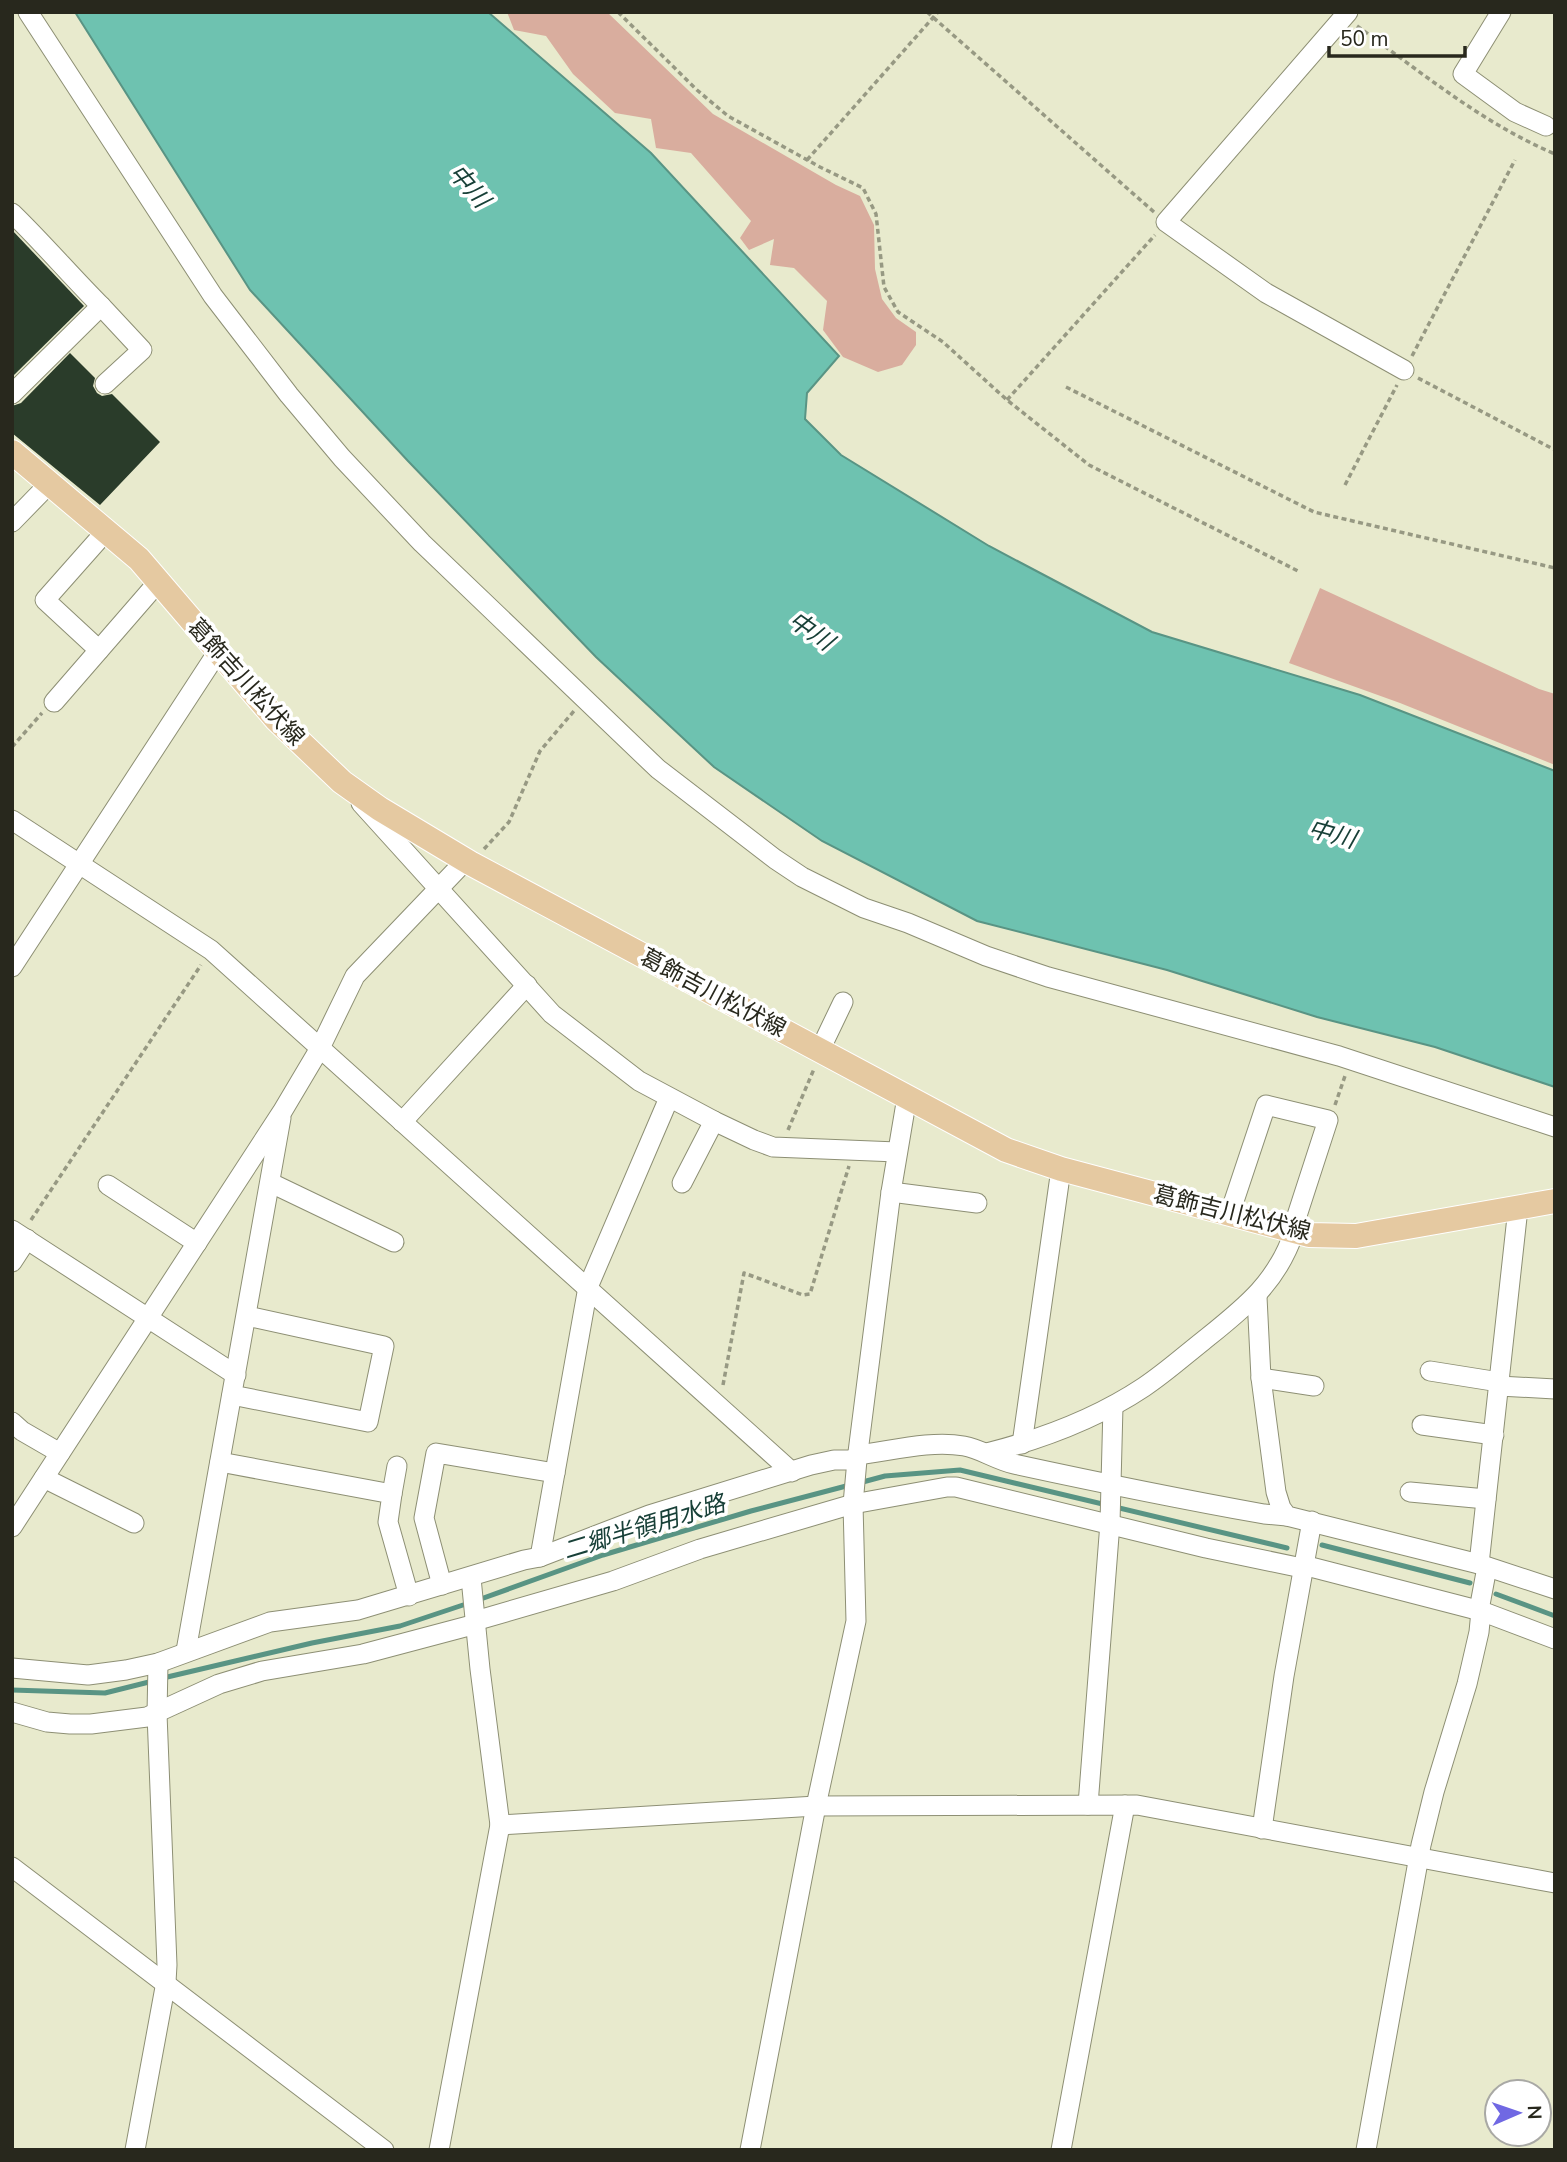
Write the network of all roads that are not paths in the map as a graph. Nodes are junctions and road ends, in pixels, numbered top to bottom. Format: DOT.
graph roads {
  1 [pos="28,12"];
  2 [pos="1502,12"];
  3 [pos="1346,14"];
  4 [pos="1546,126"];
  5 [pos="12,213"];
  6 [pos="102,306"];
  7 [pos="1404,370"];
  8 [pos="105,384"];
  9 [pos="12,394"];
  10 [pos="12,452"];
  11 [pos="50,483"];
  12 [pos="12,522"];
  13 [pos="107,530"];
  14 [pos="159,582"];
  15 [pos="99,650"];
  16 [pos="218,653"];
  17 [pos="54,702"];
  18 [pos="342,782"];
  19 [pos="12,820"];
  20 [pos="467,862"];
  21 [pos="80,864"];
  22 [pos="438,890"];
  23 [pos="12,967"];
  24 [pos="527,985"];
  25 [pos="843,1002"];
  26 [pos="320,1048"];
  27 [pos="821,1051"];
  28 [pos="907,1097"];
  29 [pos="670,1098"];
  30 [pos="282,1112"];
  31 [pos="714,1121"];
  32 [pos="402,1122"];
  33 [pos="1555,1127"];
  34 [pos="897,1152"];
  35 [pos="1061,1169"];
  36 [pos="271,1183"];
  37 [pos="682,1183"];
  38 [pos="108,1185"];
  39 [pos="891,1192"];
  40 [pos="1555,1201"];
  41 [pos="977,1203"];
  42 [pos="1518,1208"];
  43 [pos="1230,1213"];
  44 [pos="1293,1232"];
  45 [pos="20,1235"];
  46 [pos="394,1242"];
  47 [pos="197,1243"];
  48 [pos="12,1262"];
  49 [pos="588,1287"];
  50 [pos="1257,1297"];
  51 [pos="247,1316"];
  52 [pos="148,1318"];
  53 [pos="1430,1371"];
  54 [pos="236,1375"];
  55 [pos="1261,1378"];
  56 [pos="1499,1384"];
  57 [pos="1314,1386"];
  58 [pos="1555,1389"];
  59 [pos="232,1395"];
  60 [pos="1113,1406"];
  61 [pos="12,1422"];
  62 [pos="1422,1425"];
  63 [pos="1494,1435"];
  64 [pos="1022,1444"];
  65 [pos="60,1453"];
  66 [pos="987,1453"];
  67 [pos="857,1457"];
  68 [pos="220,1462"];
  69 [pos="397,1466"];
  70 [pos="792,1472"];
  71 [pos="555,1473"];
  72 [pos="44,1478"];
  73 [pos="1112,1485"];
  74 [pos="1410,1492"];
  75 [pos="392,1494"];
  76 [pos="1486,1499"];
  77 [pos="853,1504"];
  78 [pos="16,1513"];
  79 [pos="1287,1516"];
  80 [pos="1312,1521"];
  81 [pos="134,1523"];
  82 [pos="1110,1523"];
  83 [pos="540,1557"];
  84 [pos="1483,1565"];
  85 [pos="1303,1567"];
  86 [pos="471,1578"];
  87 [pos="442,1585"];
  88 [pos="1555,1589"];
  89 [pos="409,1596"];
  90 [pos="1480,1610"];
  91 [pos="475,1621"];
  92 [pos="1555,1639"];
  93 [pos="186,1651"];
  94 [pos="158,1663"];
  95 [pos="12,1668"];
  96 [pos="12,1712"];
  97 [pos="157,1714"];
  98 [pos="1088,1805"];
  99 [pos="1125,1805"];
  100 [pos="816,1806"];
  101 [pos="500,1825"];
  102 [pos="1262,1829"];
  103 [pos="1419,1859"];
  104 [pos="12,1867"];
  105 [pos="1555,1883"];
  106 [pos="166,1982"];
  107 [pos="135,2150"];
  108 [pos="384,2150"];
  109 [pos="439,2150"];
  110 [pos="751,2150"];
  111 [pos="1061,2150"];
  112 [pos="1366,2150"];
  1 -- 33 [label="street"];
  2 -- 4 [label="street"];
  3 -- 7 [label="street"];
  5 -- 6 [label="street"];
  6 -- 8 [label="street"];
  6 -- 9 [label="street"];
  10 -- 11 [label="main road, 葛飾吉川松伏線"];
  11 -- 12 [label="street"];
  11 -- 13 [label="main road, 葛飾吉川松伏線"];
  13 -- 14 [label="main road, 葛飾吉川松伏線"];
  13 -- 15 [label="street"];
  14 -- 15 [label="street"];
  14 -- 16 [label="main road, 葛飾吉川松伏線"];
  15 -- 17 [label="street"];
  16 -- 18 [label="main road, 葛飾吉川松伏線"];
  16 -- 21 [label="street"];
  18 -- 20 [label="main road, 葛飾吉川松伏線"];
  18 -- 22 [label="street"];
  19 -- 21 [label="street"];
  20 -- 22 [label="street"];
  20 -- 27 [label="main road, 葛飾吉川松伏線"];
  21 -- 23 [label="street"];
  21 -- 26 [label="street"];
  22 -- 24 [label="street"];
  22 -- 26 [label="street"];
  24 -- 29 [label="street"];
  24 -- 32 [label="street"];
  25 -- 27 [label="street"];
  26 -- 30 [label="street"];
  26 -- 32 [label="street"];
  27 -- 28 [label="main road, 葛飾吉川松伏線"];
  28 -- 34 [label="street"];
  28 -- 35 [label="main road, 葛飾吉川松伏線"];
  29 -- 31 [label="street"];
  29 -- 49 [label="street"];
  30 -- 36 [label="street"];
  30 -- 47 [label="street"];
  31 -- 34 [label="street"];
  31 -- 37 [label="street"];
  32 -- 49 [label="street"];
  34 -- 39 [label="street"];
  35 -- 43 [label="main road, 葛飾吉川松伏線"];
  35 -- 64 [label="street"];
  36 -- 46 [label="street"];
  36 -- 51 [label="street"];
  38 -- 47 [label="street"];
  39 -- 41 [label="street"];
  39 -- 67 [label="street"];
  40 -- 42 [label="main road, 葛飾吉川松伏線"];
  42 -- 44 [label="main road, 葛飾吉川松伏線"];
  42 -- 56 [label="street"];
  43 -- 44 [label="main road, 葛飾吉川松伏線"];
  43 -- 44 [label="street"];
  44 -- 50 [label="street"];
  45 -- 48 [label="street"];
  45 -- 52 [label="street"];
  47 -- 52 [label="street"];
  49 -- 70 [label="street"];
  49 -- 71 [label="street"];
  50 -- 55 [label="street"];
  50 -- 60 [label="street"];
  51 -- 54 [label="street"];
  51 -- 59 [label="street"];
  52 -- 54 [label="street"];
  52 -- 65 [label="street"];
  53 -- 56 [label="street"];
  54 -- 59 [label="street"];
  55 -- 57 [label="street"];
  55 -- 79 [label="street"];
  56 -- 58 [label="street"];
  56 -- 63 [label="street"];
  59 -- 68 [label="street"];
  60 -- 64 [label="street"];
  60 -- 73 [label="street"];
  61 -- 65 [label="street"];
  62 -- 63 [label="street"];
  63 -- 76 [label="street"];
  64 -- 66 [label="street"];
  65 -- 72 [label="street"];
  66 -- 67 [label="street"];
  66 -- 73 [label="street"];
  67 -- 70 [label="street"];
  67 -- 77 [label="street"];
  68 -- 75 [label="street"];
  68 -- 93 [label="street"];
  69 -- 75 [label="street"];
  70 -- 83 [label="street"];
  71 -- 83 [label="street"];
  71 -- 87 [label="street"];
  72 -- 78 [label="street"];
  72 -- 81 [label="street"];
  73 -- 79 [label="street"];
  73 -- 82 [label="street"];
  74 -- 76 [label="street"];
  75 -- 89 [label="street"];
  76 -- 84 [label="street"];
  77 -- 82 [label="street"];
  77 -- 91 [label="street"];
  77 -- 100 [label="street"];
  79 -- 80 [label="street"];
  80 -- 84 [label="street"];
  80 -- 85 [label="street"];
  82 -- 85 [label="street"];
  82 -- 98 [label="street"];
  83 -- 86 [label="street"];
  84 -- 88 [label="street"];
  84 -- 90 [label="street"];
  85 -- 90 [label="street"];
  85 -- 102 [label="street"];
  86 -- 87 [label="street"];
  86 -- 91 [label="street"];
  87 -- 89 [label="street"];
  89 -- 93 [label="street"];
  90 -- 92 [label="street"];
  90 -- 103 [label="street"];
  91 -- 97 [label="street"];
  91 -- 101 [label="street"];
  93 -- 94 [label="street"];
  94 -- 95 [label="street"];
  94 -- 97 [label="street"];
  96 -- 97 [label="street"];
  97 -- 106 [label="street"];
  98 -- 99 [label="street"];
  98 -- 100 [label="street"];
  99 -- 102 [label="street"];
  99 -- 111 [label="street"];
  100 -- 101 [label="street"];
  100 -- 110 [label="street"];
  101 -- 109 [label="street"];
  102 -- 103 [label="street"];
  103 -- 105 [label="street"];
  103 -- 112 [label="street"];
  104 -- 106 [label="street"];
  106 -- 107 [label="street"];
  106 -- 108 [label="street"];
}
